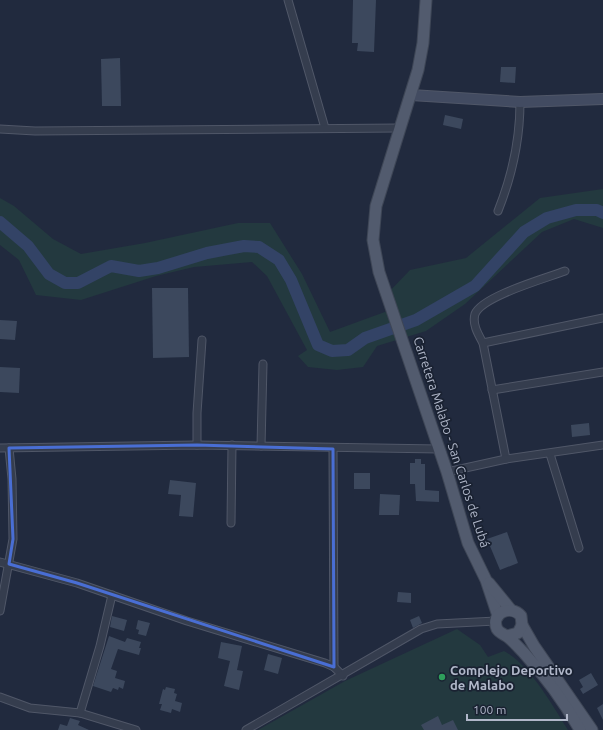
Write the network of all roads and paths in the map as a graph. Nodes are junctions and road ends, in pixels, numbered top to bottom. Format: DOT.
graph roads {
  1 [pos="288,0"];
  2 [pos="426,0"];
  3 [pos="411,95"];
  4 [pos="603,99"];
  5 [pos="520,102"];
  6 [pos="325,128"];
  7 [pos="399,128"];
  8 [pos="0,130"];
  9 [pos="498,211"];
  10 [pos="565,271"];
  11 [pos="603,318"];
  12 [pos="202,340"];
  13 [pos="483,343"];
  14 [pos="263,364"];
  15 [pos="603,372"];
  16 [pos="492,390"];
  17 [pos="197,445"];
  18 [pos="232,445"];
  19 [pos="603,445"];
  20 [pos="261,446"];
  21 [pos="0,448"];
  22 [pos="9,448"];
  23 [pos="333,448"];
  24 [pos="439,449"];
  25 [pos="550,454"];
  26 [pos="506,459"];
  27 [pos="447,472"];
  28 [pos="231,523"];
  29 [pos="579,548"];
  30 [pos="0,562"];
  31 [pos="9,564"];
  32 [pos="486,580"];
  33 [pos="112,595"];
  34 [pos="511,610"];
  35 [pos="0,611"];
  36 [pos="497,619"];
  37 [pos="522,625"];
  38 [pos="508,636"];
  39 [pos="334,667"];
  40 [pos="343,676"];
  41 [pos="0,697"];
  42 [pos="80,713"];
  43 [pos="136,730"];
  44 [pos="246,730"];
  45 [pos="580,730"];
  46 [pos="592,730"];
  1 -- 6 [label="street"];
  2 -- 3 [label="main road"];
  3 -- 5 [label="street"];
  3 -- 7 [label="main road"];
  4 -- 5 [label="street"];
  5 -- 9 [label="street"];
  6 -- 7 [label="street"];
  6 -- 8 [label="street"];
  7 -- 24 [label="main road, Carretera Malabo - San Carlos de Lubá"];
  10 -- 13 [label="street"];
  11 -- 13 [label="street"];
  12 -- 17 [label="street"];
  13 -- 16 [label="street"];
  14 -- 20 [label="street"];
  15 -- 16 [label="street"];
  16 -- 26 [label="street"];
  17 -- 18 [label="street"];
  17 -- 22 [label="street"];
  18 -- 20 [label="street"];
  18 -- 28 [label="street"];
  19 -- 25 [label="street"];
  20 -- 23 [label="street"];
  21 -- 22 [label="street"];
  22 -- 31 [label="street"];
  23 -- 24 [label="street"];
  23 -- 39 [label="street"];
  24 -- 27 [label="main road, Carretera Malabo - San Carlos de Lubá"];
  25 -- 26 [label="street"];
  25 -- 29 [label="street"];
  26 -- 27 [label="street"];
  27 -- 32 [label="main road, Carretera Malabo - San Carlos de Lubá"];
  30 -- 31 [label="street"];
  31 -- 33 [label="street"];
  31 -- 35 [label="street"];
  32 -- 34 [label="main road, Carretera Malabo - San Carlos de Lubá"];
  32 -- 36 [label="main road, Carretera Malabo - San Carlos de Lubá"];
  33 -- 39 [label="street"];
  33 -- 42 [label="street"];
  34 -- 36 [label="main road"];
  34 -- 37 [label="main road"];
  36 -- 38 [label="main road"];
  36 -- 40 [label="street"];
  37 -- 38 [label="main road"];
  37 -- 46 [label="main road"];
  38 -- 45 [label="main road"];
  39 -- 40 [label="street"];
  40 -- 44 [label="street"];
  41 -- 42 [label="street"];
  42 -- 43 [label="street"];
}
